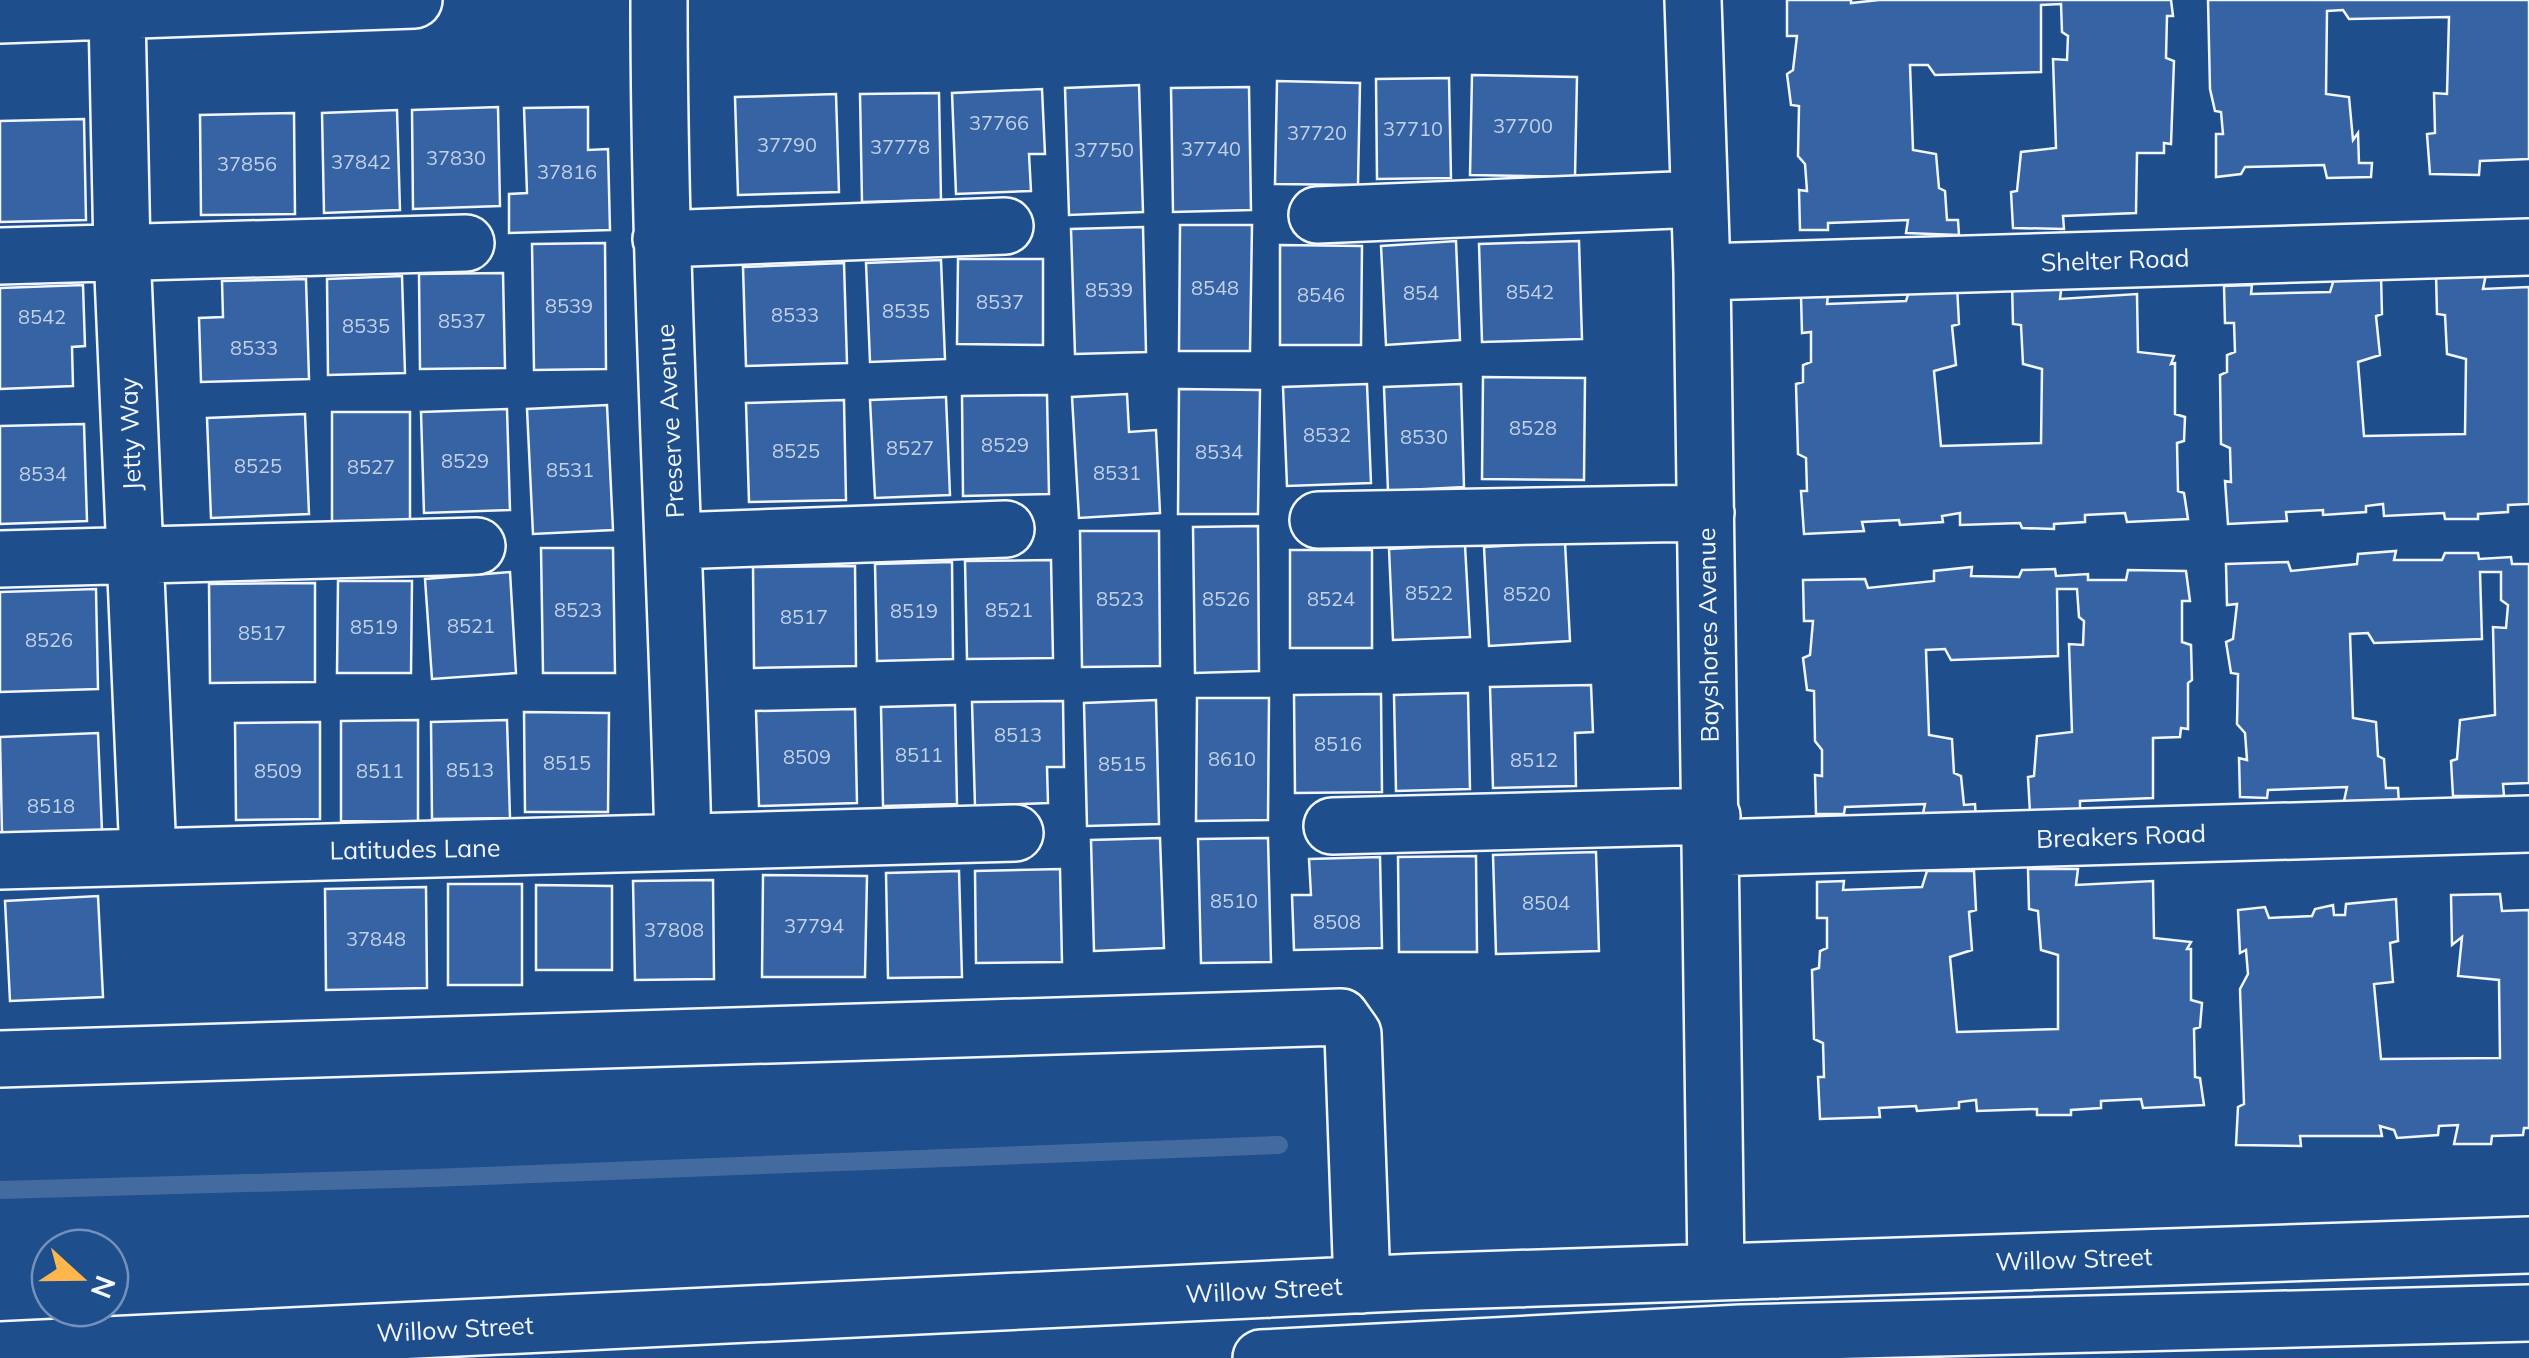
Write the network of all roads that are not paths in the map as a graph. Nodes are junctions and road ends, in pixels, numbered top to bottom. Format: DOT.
graph roads {
  1 [pos="414,0"];
  2 [pos="659,0"];
  3 [pos="1692,0"];
  4 [pos="256,2"];
  5 [pos="117,13"];
  6 [pos="0,16"];
  7 [pos="1699,199"];
  8 [pos="1316,215"];
  9 [pos="1005,226"];
  10 [pos="661,239"];
  11 [pos="466,242"];
  12 [pos="2529,247"];
  13 [pos="122,252"];
  14 [pos="0,256"];
  15 [pos="1702,272"];
  16 [pos="1706,513"];
  17 [pos="1318,520"];
  18 [pos="1006,529"];
  19 [pos="675,540"];
  20 [pos="477,546"];
  21 [pos="135,554"];
  22 [pos="0,558"];
  23 [pos="2529,824"];
  24 [pos="1332,826"];
  25 [pos="1015,832"];
  26 [pos="1712,832"];
  27 [pos="682,842"];
  28 [pos="148,855"];
  29 [pos="0,861"];
  30 [pos="0,1059"];
  31 [pos="2529,1245"];
  32 [pos="1716,1270"];
  33 [pos="1362,1285"];
  34 [pos="2529,1313"];
  35 [pos="0,1350"];
  36 [pos="1420,1354"];
  37 [pos="1261,1358"];
  1 -- 4 [label="street"];
  2 -- 10 [label="street, Preserve Avenue"];
  3 -- 7 [label="street, Bayshores Avenue"];
  4 -- 5 [label="street"];
  5 -- 6 [label="street"];
  5 -- 13 [label="street, Jetty Way"];
  7 -- 8 [label="street"];
  7 -- 15 [label="street, Bayshores Avenue"];
  9 -- 10 [label="street"];
  10 -- 19 [label="street, Preserve Avenue"];
  11 -- 13 [label="street"];
  12 -- 15 [label="street, Shelter Road"];
  13 -- 14 [label="street"];
  13 -- 21 [label="street, Jetty Way"];
  15 -- 16 [label="street, Bayshores Avenue"];
  16 -- 17 [label="street"];
  16 -- 26 [label="street, Bayshores Avenue"];
  18 -- 19 [label="street"];
  19 -- 27 [label="street, Preserve Avenue"];
  20 -- 21 [label="street"];
  21 -- 22 [label="street"];
  21 -- 28 [label="street, Jetty Way"];
  23 -- 26 [label="street, Breakers Road"];
  24 -- 26 [label="street, Breakers Road"];
  25 -- 27 [label="street, Latitudes Lane"];
  26 -- 32 [label="street, Bayshores Avenue"];
  27 -- 28 [label="street, Latitudes Lane"];
  28 -- 29 [label="street, Latitudes Lane"];
  30 -- 33 [label="street"];
  31 -- 32 [label="street, Willow Street"];
  32 -- 33 [label="street, Willow Street"];
  33 -- 35 [label="street, Willow Street"];
  34 -- 36 [label="street"];
  36 -- 37 [label="street"];
}
